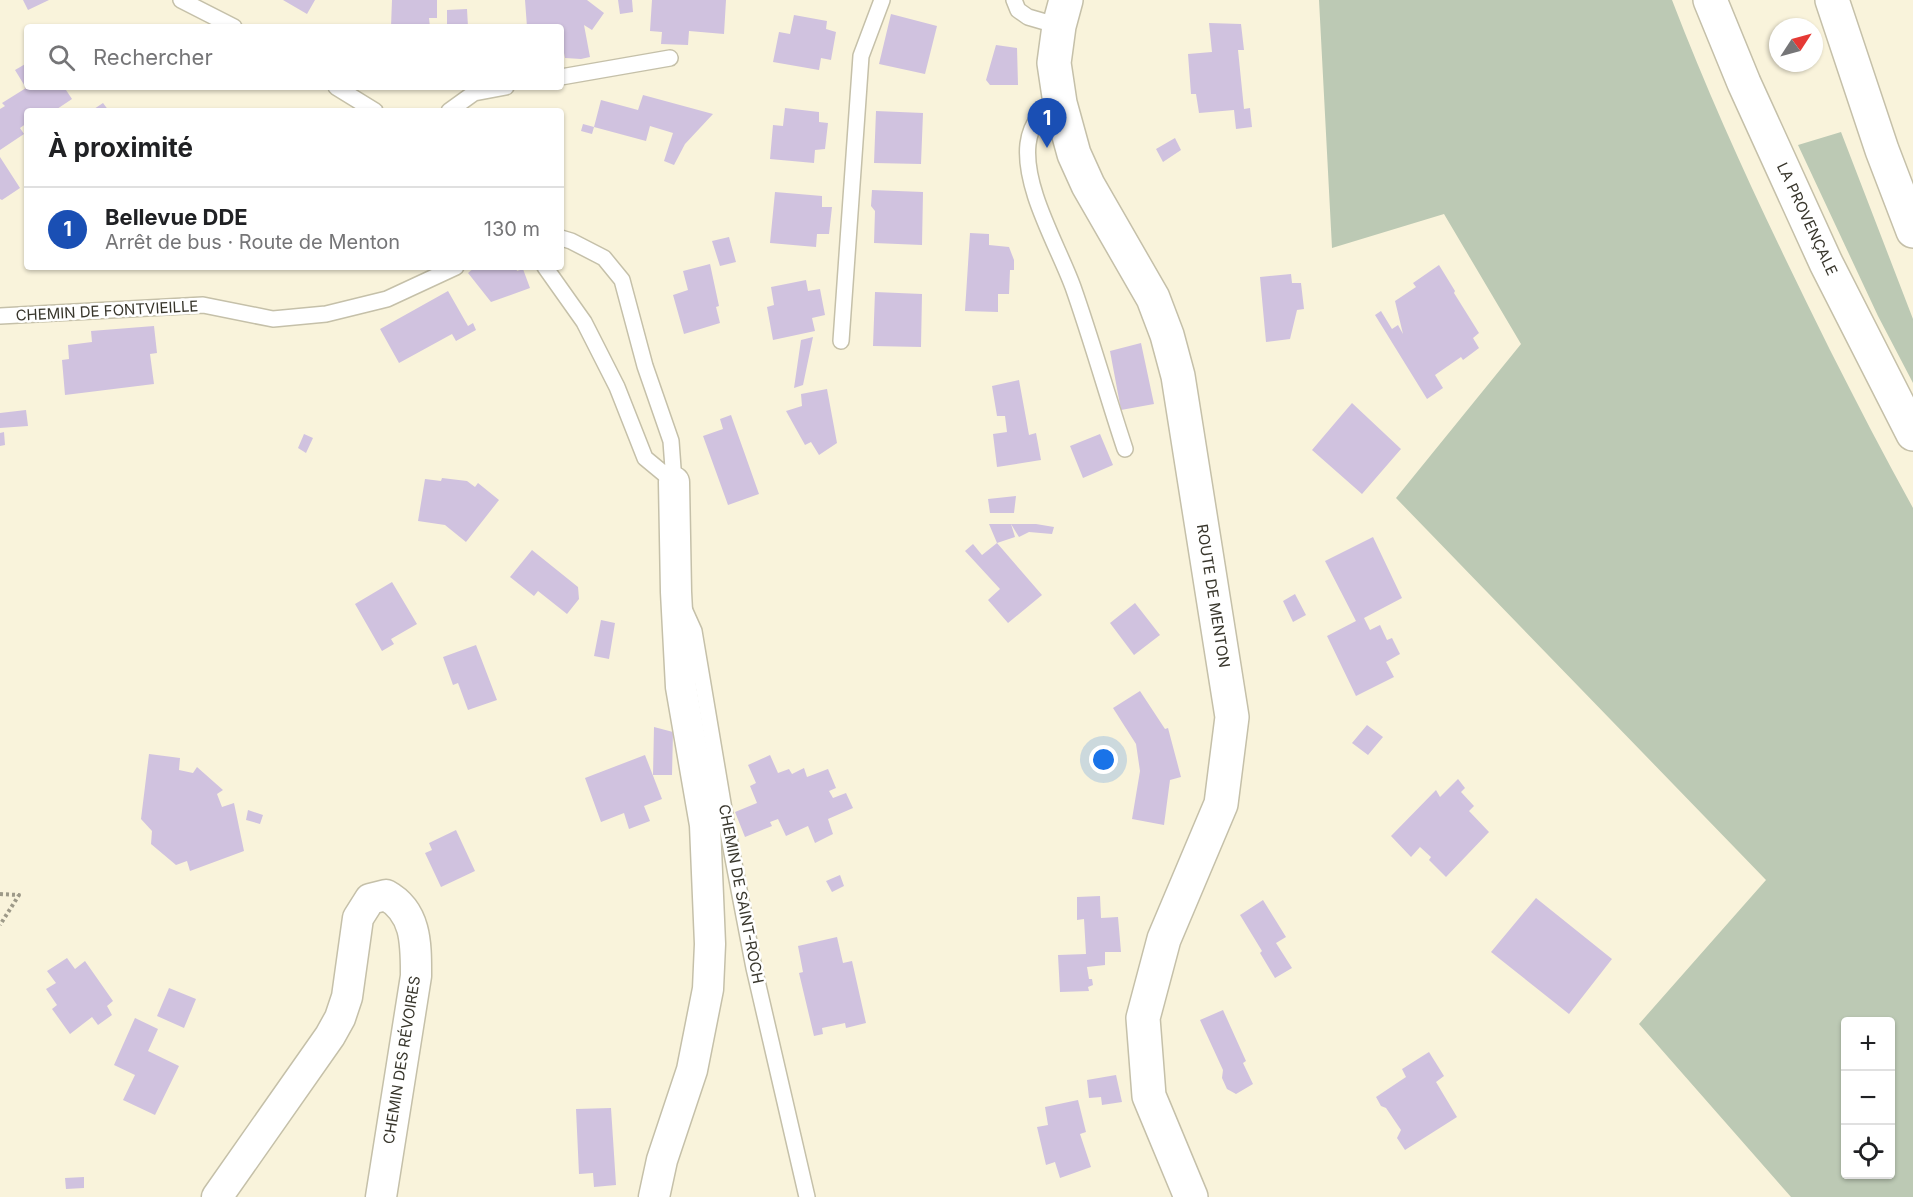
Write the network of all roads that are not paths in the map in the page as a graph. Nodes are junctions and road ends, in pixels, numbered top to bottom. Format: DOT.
graph roads {
  1 [pos="182,0"];
  2 [pos="882,0"];
  3 [pos="1014,0"];
  4 [pos="1710,0"];
  5 [pos="1832,0"];
  6 [pos="1063,13"];
  7 [pos="228,24"];
  8 [pos="670,58"];
  9 [pos="564,76"];
  10 [pos="341,90"];
  11 [pos="490,90"];
  12 [pos="1060,103"];
  13 [pos="370,108"];
  14 [pos="453,108"];
  15 [pos="1913,231"];
  16 [pos="564,239"];
  17 [pos="450,270"];
  18 [pos="548,270"];
  19 [pos="0,316"];
  20 [pos="841,341"];
  21 [pos="1913,434"];
  22 [pos="1125,449"];
  23 [pos="674,482"];
  24 [pos="676,592"];
  25 [pos="217,1197"];
  26 [pos="381,1197"];
  27 [pos="654,1197"];
  28 [pos="807,1197"];
  29 [pos="1191,1197"];
  1 -- 7 [label="lane"];
  2 -- 20 [label="lane"];
  3 -- 6 [label="lane"];
  4 -- 21 [label="main road, LA PROVENÇALE"];
  5 -- 15 [label="main road"];
  6 -- 12 [label="main road, ROUTE DE MENTON"];
  8 -- 9 [label="lane"];
  10 -- 13 [label="lane"];
  11 -- 14 [label="lane"];
  12 -- 22 [label="lane"];
  12 -- 29 [label="main road, ROUTE DE MENTON"];
  16 -- 23 [label="lane"];
  17 -- 19 [label="lane, CHEMIN DE FONTVIEILLE"];
  18 -- 23 [label="lane"];
  23 -- 24 [label="street"];
  24 -- 27 [label="street"];
  24 -- 28 [label="lane, CHEMIN DE SAINT-ROCH"];
  25 -- 26 [label="street, CHEMIN DES RÉVOIRES"];
}
